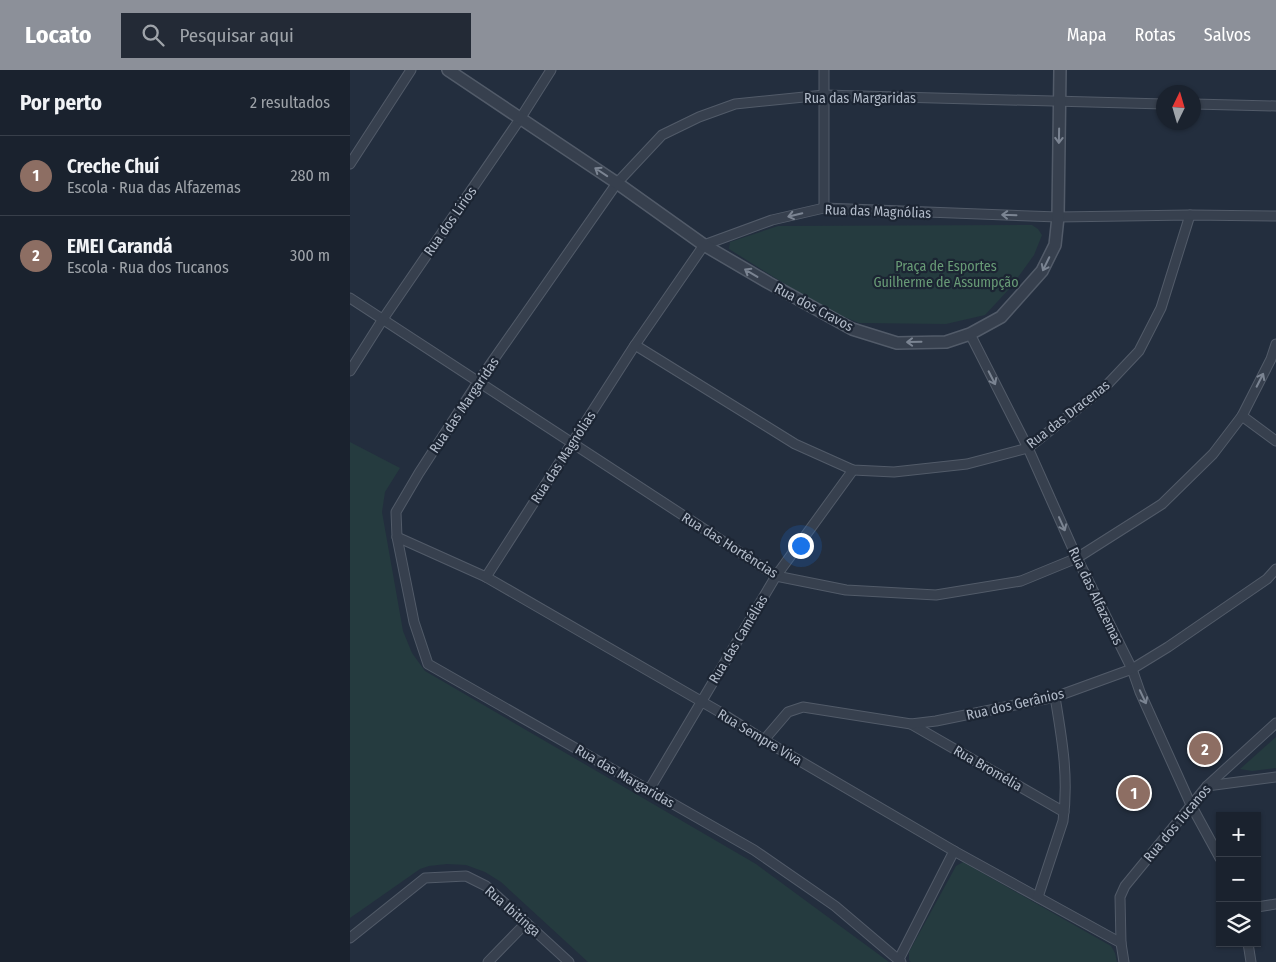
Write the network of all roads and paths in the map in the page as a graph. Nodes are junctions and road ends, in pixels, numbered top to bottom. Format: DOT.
graph roads {
  1 [pos="411,70"];
  2 [pos="448,70"];
  3 [pos="551,70"];
  4 [pos="824,70"];
  5 [pos="1060,70"];
  6 [pos="824,95"];
  7 [pos="1060,102"];
  8 [pos="1156,104"];
  9 [pos="1201,104"];
  10 [pos="1276,106"];
  11 [pos="520,119"];
  12 [pos="350,164"];
  13 [pos="617,183"];
  14 [pos="824,208"];
  15 [pos="1190,215"];
  16 [pos="1276,216"];
  17 [pos="1058,217"];
  18 [pos="704,245"];
  19 [pos="350,298"];
  20 [pos="383,319"];
  21 [pos="970,334"];
  22 [pos="1276,344"];
  23 [pos="635,345"];
  24 [pos="350,371"];
  25 [pos="478,382"];
  26 [pos="1242,416"];
  27 [pos="1276,441"];
  28 [pos="572,443"];
  29 [pos="1028,448"];
  30 [pos="853,470"];
  31 [pos="397,537"];
  32 [pos="1076,558"];
  33 [pos="1276,569"];
  34 [pos="776,576"];
  35 [pos="486,577"];
  36 [pos="1132,669"];
  37 [pos="1055,696"];
  38 [pos="700,702"];
  39 [pos="1276,723"];
  40 [pos="911,724"];
  41 [pos="764,740"];
  42 [pos="1276,777"];
  43 [pos="1207,786"];
  44 [pos="649,790"];
  45 [pos="1191,805"];
  46 [pos="1064,812"];
  47 [pos="954,850"];
  48 [pos="1219,857"];
  49 [pos="1038,897"];
  50 [pos="1276,904"];
  51 [pos="1261,906"];
  52 [pos="526,923"];
  53 [pos="350,938"];
  54 [pos="1121,943"];
  55 [pos="1249,947"];
  56 [pos="900,961"];
  57 [pos="488,962"];
  58 [pos="569,962"];
  59 [pos="1124,962"];
  60 [pos="1251,962"];
  1 -- 12 [label="street"];
  2 -- 11 [label="street, Rua dos Cravos"];
  3 -- 11 [label="street, Rua dos Lírios"];
  4 -- 6 [label="street"];
  5 -- 7 [label="street, Rua dos Cravos"];
  6 -- 7 [label="street, Rua das Margaridas"];
  6 -- 13 [label="street, Rua das Margaridas"];
  6 -- 14 [label="street"];
  7 -- 8 [label="street, Rua das Margaridas"];
  7 -- 17 [label="street, Rua dos Cravos, one-way"];
  9 -- 10 [label="street"];
  13 -- 11 [label="street, Rua dos Cravos, one-way"];
  11 -- 20 [label="street, Rua dos Lírios"];
  13 -- 18 [label="street, Rua dos Cravos"];
  13 -- 25 [label="street, Rua das Margaridas"];
  17 -- 14 [label="street, Rua das Magnólias, one-way"];
  14 -- 18 [label="street, Rua das Magnólias, one-way"];
  15 -- 16 [label="street, Rua das Magnólias"];
  15 -- 17 [label="street, Rua das Magnólias"];
  15 -- 29 [label="street, Rua das Dracenas"];
  17 -- 21 [label="street, Rua dos Cravos, one-way"];
  21 -- 18 [label="street, Rua dos Cravos, one-way"];
  18 -- 23 [label="street, Rua das Magnólias"];
  19 -- 20 [label="street, Rua das Hortências"];
  20 -- 24 [label="street, Rua dos Lírios"];
  20 -- 25 [label="street, Rua das Hortências"];
  21 -- 29 [label="street, Rua das Alfazemas, one-way"];
  26 -- 22 [label="street, Rua das Hortências, one-way"];
  23 -- 28 [label="street, Rua das Magnólias"];
  23 -- 30 [label="street, Rua das Dracenas"];
  25 -- 28 [label="street, Rua das Hortências"];
  25 -- 31 [label="street, Rua das Margaridas"];
  26 -- 27 [label="street"];
  26 -- 32 [label="street, Rua das Hortências"];
  28 -- 34 [label="street, Rua das Hortências"];
  28 -- 35 [label="street, Rua das Magnólias"];
  29 -- 30 [label="street, Rua das Dracenas"];
  29 -- 32 [label="street, Rua das Alfazemas, one-way"];
  30 -- 34 [label="street, Rua das Camélias"];
  31 -- 35 [label="street, Rua Sempre Viva"];
  31 -- 44 [label="street, Rua das Margaridas"];
  32 -- 34 [label="street, Rua das Hortências"];
  32 -- 36 [label="street, Rua das Alfazemas"];
  33 -- 36 [label="street, Rua dos Gerânios"];
  34 -- 38 [label="street, Rua das Camélias"];
  35 -- 38 [label="street, Rua Sempre Viva"];
  36 -- 37 [label="street, Rua dos Gerânios"];
  36 -- 45 [label="street, Rua das Alfazemas, one-way"];
  37 -- 40 [label="street, Rua dos Gerânios"];
  37 -- 46 [label="street"];
  38 -- 41 [label="street, Rua Sempre Viva"];
  38 -- 44 [label="street, Rua das Camélias"];
  39 -- 43 [label="street, Rua dos Tucanos"];
  40 -- 41 [label="street, Rua dos Gerânios"];
  40 -- 46 [label="street, Rua Bromélia"];
  41 -- 47 [label="street, Rua Sempre Viva"];
  42 -- 43 [label="street"];
  43 -- 45 [label="street, Rua dos Tucanos"];
  44 -- 56 [label="street, Rua das Margaridas"];
  45 -- 48 [label="street, Rua das Alfazemas"];
  45 -- 54 [label="street, Rua dos Tucanos"];
  46 -- 49 [label="street"];
  47 -- 49 [label="street, Rua Sempre Viva"];
  47 -- 56 [label="street"];
  49 -- 54 [label="street, Rua Sempre Viva"];
  50 -- 51 [label="street"];
  52 -- 53 [label="street, Rua Ibitinga"];
  52 -- 57 [label="street"];
  52 -- 58 [label="street, Rua Ibitinga"];
  54 -- 59 [label="street, Rua dos Tucanos"];
  55 -- 60 [label="street"];
}
